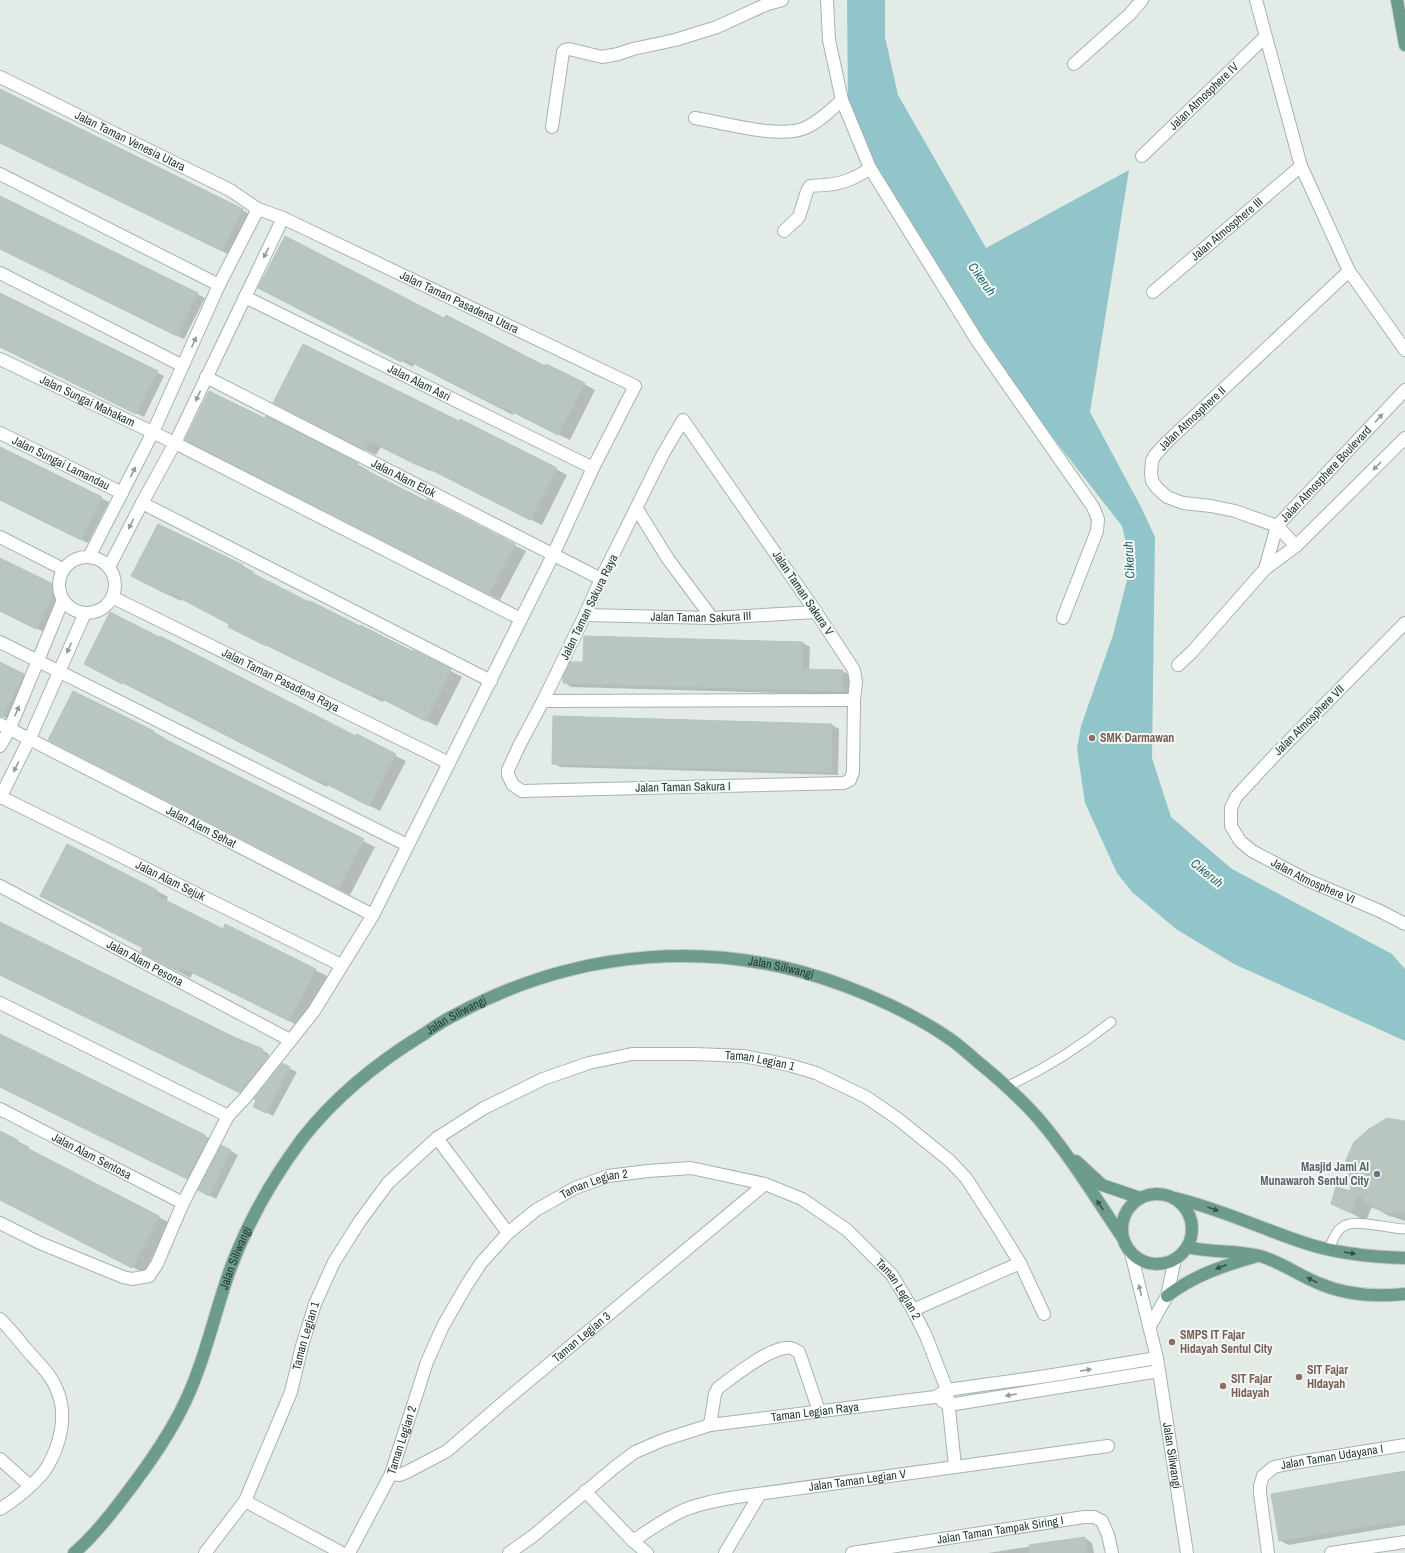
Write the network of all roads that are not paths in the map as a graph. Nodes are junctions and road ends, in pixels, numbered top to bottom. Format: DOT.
graph roads {
  1 [pos="782,0"];
  2 [pos="827,0"];
  3 [pos="1142,0"];
  4 [pos="1256,0"];
  5 [pos="1397,0"];
  6 [pos="1265,37"];
  7 [pos="1405,45"];
  8 [pos="1074,64"];
  9 [pos="0,77"];
  10 [pos="842,100"];
  11 [pos="695,118"];
  12 [pos="552,128"];
  13 [pos="1142,156"];
  14 [pos="1301,166"];
  15 [pos="870,168"];
  16 [pos="0,174"];
  17 [pos="258,209"];
  18 [pos="283,218"];
  19 [pos="784,231"];
  20 [pos="1349,271"];
  21 [pos="0,273"];
  22 [pos="219,285"];
  23 [pos="1153,292"];
  24 [pos="245,297"];
  25 [pos="1405,350"];
  26 [pos="0,359"];
  27 [pos="183,366"];
  28 [pos="206,377"];
  29 [pos="1405,390"];
  30 [pos="683,420"];
  31 [pos="153,432"];
  32 [pos="0,433"];
  33 [pos="1405,438"];
  34 [pos="175,443"];
  35 [pos="593,468"];
  36 [pos="122,493"];
  37 [pos="142,503"];
  38 [pos="637,509"];
  39 [pos="1277,526"];
  40 [pos="0,538"];
  41 [pos="1296,546"];
  42 [pos="553,555"];
  43 [pos="89,557"];
  44 [pos="109,568"];
  45 [pos="63,569"];
  46 [pos="1266,569"];
  47 [pos="601,579"];
  48 [pos="112,597"];
  49 [pos="63,600"];
  50 [pos="85,612"];
  51 [pos="816,612"];
  52 [pos="585,615"];
  53 [pos="712,618"];
  54 [pos="1063,618"];
  55 [pos="521,619"];
  56 [pos="1405,623"];
  57 [pos="0,642"];
  58 [pos="38,662"];
  59 [pos="1178,666"];
  60 [pos="58,672"];
  61 [pos="491,681"];
  62 [pos="854,700"];
  63 [pos="543,701"];
  64 [pos="5,726"];
  65 [pos="30,738"];
  66 [pos="0,746"];
  67 [pos="449,763"];
  68 [pos="844,783"];
  69 [pos="522,791"];
  70 [pos="0,797"];
  71 [pos="1231,826"];
  72 [pos="407,845"];
  73 [pos="0,886"];
  74 [pos="373,915"];
  75 [pos="1405,924"];
  76 [pos="341,965"];
  77 [pos="0,1003"];
  78 [pos="1110,1022"];
  79 [pos="290,1040"];
  80 [pos="1008,1086"];
  81 [pos="0,1109"];
  82 [pos="228,1116"];
  83 [pos="437,1138"];
  84 [pos="1061,1148"];
  85 [pos="764,1184"];
  86 [pos="1140,1198"];
  87 [pos="1175,1198"];
  88 [pos="183,1203"];
  89 [pos="0,1223"];
  90 [pos="1405,1229"];
  91 [pos="508,1233"];
  92 [pos="1122,1237"];
  93 [pos="1187,1247"];
  94 [pos="1328,1250"];
  95 [pos="1131,1253"];
  96 [pos="1259,1256"];
  97 [pos="1405,1258"];
  98 [pos="1175,1259"];
  99 [pos="1020,1263"];
  100 [pos="1405,1294"];
  101 [pos="1167,1296"];
  102 [pos="913,1310"];
  103 [pos="1044,1314"];
  104 [pos="0,1319"];
  105 [pos="1150,1326"];
  106 [pos="1157,1358"];
  107 [pos="1159,1371"];
  108 [pos="1028,1379"];
  109 [pos="947,1390"];
  110 [pos="1029,1392"];
  111 [pos="935,1397"];
  112 [pos="949,1404"];
  113 [pos="819,1411"];
  114 [pos="710,1425"];
  115 [pos="1405,1445"];
  116 [pos="1108,1446"];
  117 [pos="0,1459"];
  118 [pos="955,1466"];
  119 [pos="391,1474"];
  120 [pos="30,1486"];
  121 [pos="585,1491"];
  122 [pos="760,1494"];
  123 [pos="245,1501"];
  124 [pos="0,1509"];
  125 [pos="633,1542"];
  126 [pos="1405,1542"];
  127 [pos="74,1553"];
  128 [pos="205,1553"];
  129 [pos="342,1553"];
  130 [pos="348,1553"];
  131 [pos="509,1553"];
  132 [pos="646,1553"];
  133 [pos="725,1553"];
  134 [pos="852,1553"];
  135 [pos="1112,1553"];
  136 [pos="1187,1553"];
  137 [pos="1268,1553"];
  138 [pos="1331,1553"];
  1 -- 12 [label="street"];
  2 -- 10 [label="street"];
  3 -- 8 [label="street"];
  4 -- 6 [label="street"];
  5 -- 7 [label="main road"];
  6 -- 13 [label="street, Jalan Atmosphere IV"];
  6 -- 14 [label="street"];
  9 -- 17 [label="street, Jalan Taman Venesia Utara"];
  10 -- 11 [label="street"];
  10 -- 15 [label="street"];
  14 -- 20 [label="street"];
  14 -- 23 [label="street, Jalan Atmosphere III"];
  15 -- 19 [label="street"];
  15 -- 54 [label="street"];
  16 -- 22 [label="street"];
  17 -- 18 [label="street, Jalan Taman Venesia Utara"];
  17 -- 22 [label="street"];
  18 -- 24 [label="street, one-way"];
  18 -- 35 [label="street, Jalan Taman Pasadena Utara"];
  20 -- 25 [label="street"];
  20 -- 39 [label="street, Jalan Atmosphere II"];
  21 -- 27 [label="street"];
  27 -- 22 [label="street, one-way"];
  24 -- 28 [label="street"];
  24 -- 35 [label="street, Jalan Alam Asri"];
  26 -- 31 [label="street, Jalan Sungai Mahakam"];
  27 -- 31 [label="street"];
  28 -- 34 [label="street, one-way"];
  28 -- 42 [label="street, Jalan Alam Elok"];
  39 -- 29 [label="street, Jalan Atmosphere Boulevard, one-way"];
  30 -- 38 [label="street, Jalan Taman Sakura Raya"];
  30 -- 51 [label="street, Jalan Taman Sakura V"];
  31 -- 34 [label="street, Jalan Sungai Mahakam"];
  36 -- 31 [label="street, one-way"];
  32 -- 36 [label="street, Jalan Sungai Lamandau"];
  33 -- 41 [label="street, Jalan Atmosphere Boulevard, one-way"];
  34 -- 37 [label="street"];
  34 -- 55 [label="street, Jalan Sungai Mahakam"];
  35 -- 42 [label="street"];
  36 -- 43 [label="street"];
  37 -- 44 [label="street, one-way"];
  37 -- 61 [label="street"];
  38 -- 47 [label="street, Jalan Taman Sakura Raya"];
  38 -- 53 [label="street"];
  39 -- 41 [label="street"];
  39 -- 46 [label="street, Jalan Atmosphere Boulevard"];
  40 -- 45 [label="street"];
  41 -- 46 [label="street, Jalan Atmosphere Boulevard"];
  42 -- 47 [label="street, Jalan Alam Elok"];
  42 -- 55 [label="street"];
  43 -- 44 [label="street"];
  43 -- 45 [label="street"];
  44 -- 48 [label="street"];
  45 -- 49 [label="street"];
  46 -- 59 [label="street, Jalan Atmosphere Boulevard"];
  47 -- 52 [label="street, Jalan Taman Sakura Raya"];
  48 -- 50 [label="street"];
  48 -- 67 [label="street, Jalan Taman Pasadena Raya"];
  49 -- 50 [label="street"];
  49 -- 58 [label="street"];
  50 -- 60 [label="street, one-way"];
  51 -- 53 [label="street, Jalan Taman Sakura III"];
  51 -- 62 [label="street, Jalan Taman Sakura V"];
  52 -- 53 [label="street, Jalan Taman Sakura III"];
  52 -- 63 [label="street, Jalan Taman Sakura Raya"];
  55 -- 61 [label="street"];
  56 -- 71 [label="street, Jalan Atmosphere VII"];
  57 -- 58 [label="street"];
  58 -- 60 [label="street"];
  64 -- 58 [label="street, one-way"];
  60 -- 65 [label="street"];
  60 -- 72 [label="street"];
  61 -- 67 [label="street"];
  62 -- 63 [label="street"];
  62 -- 68 [label="street, Jalan Taman Sakura V"];
  63 -- 69 [label="street, Jalan Taman Sakura Raya"];
  64 -- 65 [label="street, Jalan Alam Sehat"];
  64 -- 66 [label="street"];
  65 -- 70 [label="street, one-way"];
  65 -- 74 [label="street, Jalan Alam Sehat"];
  67 -- 72 [label="street"];
  68 -- 69 [label="street, Jalan Taman Sakura I"];
  70 -- 76 [label="street, Jalan Alam Sejuk"];
  71 -- 75 [label="street, Jalan Atmosphere VI"];
  72 -- 74 [label="street"];
  73 -- 79 [label="street, Jalan Alam Pesona"];
  74 -- 76 [label="street"];
  76 -- 79 [label="street"];
  77 -- 82 [label="street"];
  78 -- 80 [label="lane"];
  79 -- 82 [label="street"];
  80 -- 84 [label="main road, Jalan Siliwangi"];
  80 -- 127 [label="main road, Jalan Siliwangi"];
  81 -- 88 [label="street, Jalan Alam Sentosa"];
  82 -- 88 [label="street"];
  83 -- 91 [label="street"];
  83 -- 99 [label="street, Taman Legian 1"];
  83 -- 123 [label="street, Taman Legian 1"];
  84 -- 86 [label="main road, Jalan Siliwangi"];
  92 -- 84 [label="main road, Jalan Siliwangi, one-way"];
  85 -- 91 [label="street, Taman Legian 2"];
  85 -- 102 [label="street, Taman Legian 2"];
  85 -- 119 [label="street, Taman Legian 3"];
  86 -- 87 [label="main road"];
  86 -- 92 [label="main road"];
  87 -- 93 [label="main road"];
  87 -- 94 [label="main road, one-way"];
  88 -- 89 [label="street"];
  90 -- 94 [label="lane"];
  91 -- 119 [label="street, Taman Legian 2"];
  92 -- 95 [label="main road"];
  93 -- 96 [label="main road"];
  93 -- 98 [label="main road"];
  94 -- 97 [label="main road, one-way"];
  95 -- 98 [label="main road"];
  105 -- 95 [label="street, Jalan Siliwangi, one-way"];
  100 -- 96 [label="main road, one-way"];
  96 -- 101 [label="main road, one-way"];
  98 -- 101 [label="street"];
  99 -- 102 [label="street"];
  99 -- 103 [label="street, Taman Legian 1"];
  101 -- 105 [label="street"];
  102 -- 109 [label="street, Taman Legian 2"];
  104 -- 120 [label="street"];
  105 -- 106 [label="street, Jalan Siliwangi"];
  106 -- 107 [label="street, Jalan Siliwangi"];
  108 -- 106 [label="street, Taman Legian Raya, one-way"];
  107 -- 110 [label="street"];
  107 -- 136 [label="street, Jalan Siliwangi"];
  108 -- 109 [label="street, Taman Legian Raya"];
  108 -- 110 [label="street"];
  109 -- 111 [label="street, Taman Legian Raya"];
  109 -- 112 [label="street"];
  110 -- 112 [label="street, one-way"];
  111 -- 112 [label="street"];
  111 -- 113 [label="street, Taman Legian Raya"];
  112 -- 118 [label="street"];
  113 -- 114 [label="street, Taman Legian Raya"];
  113 -- 114 [label="street"];
  114 -- 121 [label="street, Taman Legian Raya"];
  115 -- 137 [label="street, Jalan Taman Udayana I"];
  116 -- 118 [label="street, Jalan Taman Legian V"];
  117 -- 120 [label="street"];
  118 -- 122 [label="street, Jalan Taman Legian V"];
  119 -- 130 [label="street, Taman Legian 2"];
  120 -- 124 [label="street"];
  121 -- 125 [label="street"];
  121 -- 131 [label="street, Taman Legian Raya"];
  122 -- 125 [label="street, Jalan Taman Legian V"];
  122 -- 133 [label="street"];
  123 -- 128 [label="street, Taman Legian 1"];
  123 -- 129 [label="street"];
  125 -- 132 [label="street"];
  126 -- 138 [label="street"];
  134 -- 135 [label="street, Jalan Taman Tampak Siring I"];
}
